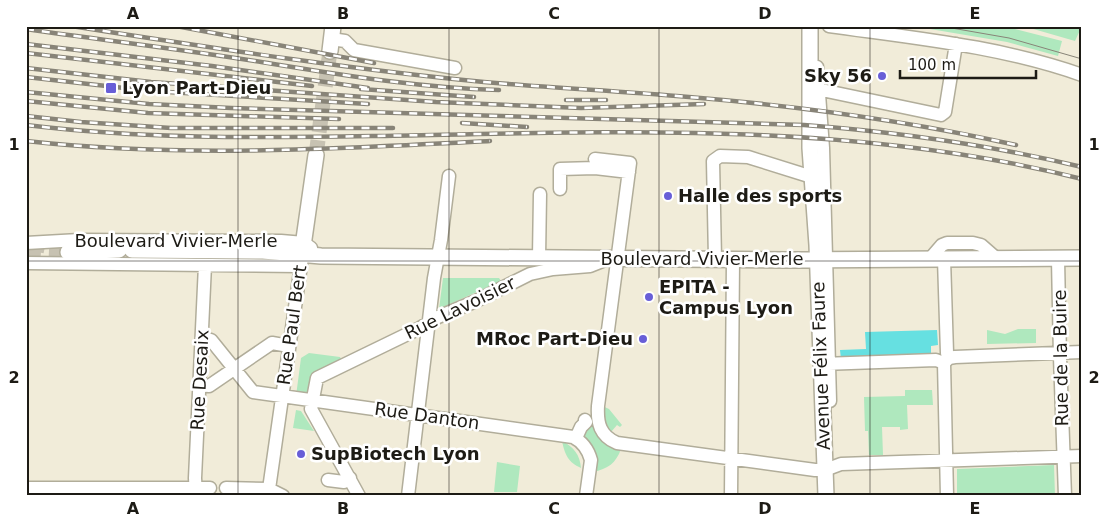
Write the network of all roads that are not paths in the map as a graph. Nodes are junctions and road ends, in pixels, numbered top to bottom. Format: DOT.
graph roads {
  1 [pos="810,26"];
  2 [pos="816,26"];
  3 [pos="829,26"];
  4 [pos="331,35"];
  5 [pos="956,44"];
  6 [pos="455,68"];
  7 [pos="1082,75"];
  8 [pos="815,89"];
  9 [pos="316,155"];
  10 [pos="596,159"];
  11 [pos="629,168"];
  12 [pos="817,173"];
  13 [pos="449,176"];
  14 [pos="560,189"];
  15 [pos="540,194"];
  16 [pos="26,243"];
  17 [pos="61,252"];
  18 [pos="302,254"];
  19 [pos="539,258"];
  20 [pos="1082,258"];
  21 [pos="715,259"];
  22 [pos="936,259"];
  23 [pos="1058,259"];
  24 [pos="733,260"];
  25 [pos="821,260"];
  26 [pos="26,263"];
  27 [pos="614,263"];
  28 [pos="436,264"];
  29 [pos="205,265"];
  30 [pos="428,323"];
  31 [pos="202,338"];
  32 [pos="289,346"];
  33 [pos="1082,352"];
  34 [pos="1060,353"];
  35 [pos="946,361"];
  36 [pos="825,364"];
  37 [pos="235,368"];
  38 [pos="200,385"];
  39 [pos="282,396"];
  40 [pos="312,401"];
  41 [pos="418,415"];
  42 [pos="585,420"];
  43 [pos="574,437"];
  44 [pos="1082,456"];
  45 [pos="1063,457"];
  46 [pos="731,458"];
  47 [pos="946,460"];
  48 [pos="828,469"];
  49 [pos="350,478"];
  50 [pos="328,480"];
  51 [pos="26,488"];
  52 [pos="210,488"];
  53 [pos="226,488"];
  54 [pos="196,492"];
  55 [pos="268,492"];
  56 [pos="283,496"];
  57 [pos="359,496"];
  58 [pos="408,496"];
  59 [pos="586,496"];
  60 [pos="731,496"];
  61 [pos="826,496"];
  62 [pos="832,496"];
  63 [pos="947,496"];
  64 [pos="1065,496"];
  1 -- 8 [label="main road, Avenue Félix Faure"];
  2 -- 8 [label="street, Avenue Félix Faure"];
  3 -- 5 [label="street"];
  4 -- 6 [label="street"];
  5 -- 7 [label="street"];
  5 -- 8 [label="street"];
  8 -- 12 [label="main road, Avenue Félix Faure"];
  9 -- 18 [label="main road, Rue Paul Bert"];
  10 -- 11 [label="street"];
  11 -- 14 [label="street"];
  11 -- 27 [label="street"];
  12 -- 21 [label="street"];
  12 -- 25 [label="main road, Avenue Félix Faure"];
  13 -- 28 [label="street"];
  15 -- 19 [label="street"];
  16 -- 17 [label="street, Boulevard Vivier-Merle"];
  17 -- 18 [label="main road"];
  17 -- 18 [label="street, Boulevard Vivier-Merle"];
  17 -- 26 [label="street, Boulevard Vivier-Merle"];
  17 -- 29 [label="street, Boulevard Vivier-Merle"];
  18 -- 28 [label="main road, Boulevard Vivier-Merle"];
  18 -- 29 [label="street, Boulevard Vivier-Merle"];
  18 -- 32 [label="street, Rue Paul Bert"];
  19 -- 27 [label="main road, Boulevard Vivier-Merle"];
  19 -- 28 [label="main road, Boulevard Vivier-Merle"];
  20 -- 23 [label="main road, Boulevard Vivier-Merle"];
  21 -- 24 [label="main road, Boulevard Vivier-Merle"];
  21 -- 27 [label="main road, Boulevard Vivier-Merle"];
  22 -- 23 [label="main road, Boulevard Vivier-Merle"];
  22 -- 25 [label="main road, Boulevard Vivier-Merle"];
  22 -- 35 [label="street"];
  23 -- 34 [label="street, Rue de la Buire"];
  24 -- 25 [label="main road, Boulevard Vivier-Merle"];
  24 -- 46 [label="street"];
  25 -- 36 [label="main road, Avenue Félix Faure"];
  27 -- 30 [label="street, Rue Lavoisier"];
  27 -- 46 [label="street"];
  28 -- 30 [label="street"];
  29 -- 31 [label="street, Rue Desaix"];
  30 -- 40 [label="street, Rue Lavoisier"];
  30 -- 41 [label="street"];
  31 -- 37 [label="street, Rue Danton"];
  31 -- 38 [label="street, Rue Desaix"];
  32 -- 37 [label="street"];
  32 -- 39 [label="street, Rue Paul Bert"];
  33 -- 34 [label="street"];
  34 -- 35 [label="street"];
  34 -- 45 [label="street, Rue de la Buire"];
  35 -- 36 [label="street"];
  35 -- 47 [label="street"];
  36 -- 48 [label="street, Avenue Félix Faure"];
  36 -- 48 [label="main road, Avenue Félix Faure"];
  37 -- 38 [label="street"];
  37 -- 39 [label="street, Rue Danton"];
  38 -- 54 [label="street, Rue Desaix"];
  39 -- 40 [label="street, Rue Danton"];
  39 -- 55 [label="street, Rue Paul Bert"];
  40 -- 41 [label="street, Rue Danton"];
  40 -- 49 [label="street"];
  41 -- 43 [label="street, Rue Danton"];
  41 -- 58 [label="street"];
  42 -- 43 [label="street"];
  43 -- 59 [label="street"];
  44 -- 45 [label="street"];
  45 -- 47 [label="street"];
  45 -- 64 [label="street, Rue de la Buire"];
  46 -- 48 [label="street"];
  46 -- 60 [label="street"];
  47 -- 48 [label="street"];
  47 -- 63 [label="street"];
  48 -- 61 [label="main road, Avenue Félix Faure"];
  48 -- 62 [label="street, Avenue Félix Faure"];
  49 -- 50 [label="street"];
  49 -- 57 [label="street"];
  51 -- 54 [label="street"];
  52 -- 54 [label="street"];
  53 -- 55 [label="street"];
  55 -- 56 [label="street"];
}
